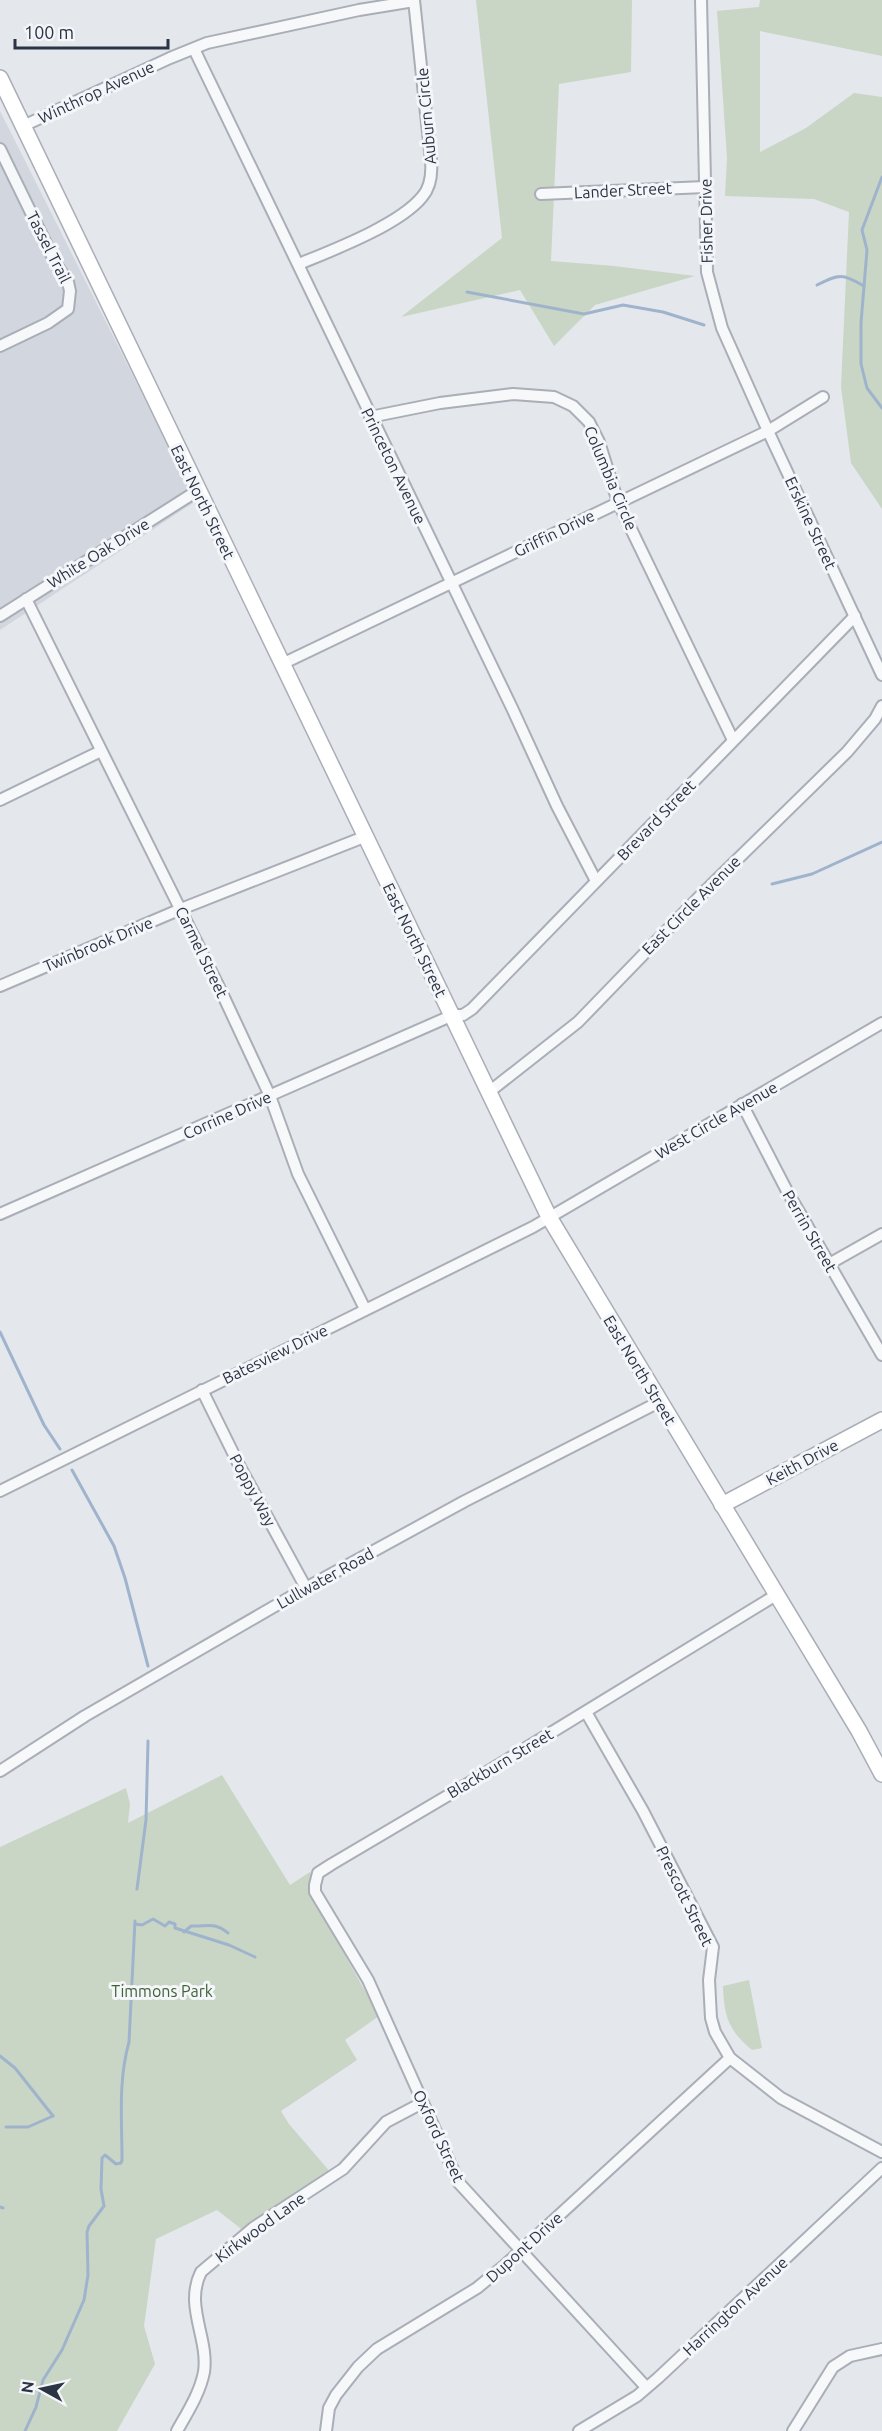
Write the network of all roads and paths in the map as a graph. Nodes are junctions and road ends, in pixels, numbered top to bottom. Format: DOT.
graph roads {
  1 [pos="414,0"];
  2 [pos="700,0"];
  3 [pos="194,49"];
  4 [pos="0,78"];
  5 [pos="23,126"];
  6 [pos="0,149"];
  7 [pos="705,187"];
  8 [pos="540,194"];
  9 [pos="299,264"];
  10 [pos="0,346"];
  11 [pos="823,398"];
  12 [pos="370,417"];
  13 [pos="768,431"];
  14 [pos="197,490"];
  15 [pos="618,502"];
  16 [pos="451,584"];
  17 [pos="26,599"];
  18 [pos="0,616"];
  19 [pos="855,616"];
  20 [pos="282,664"];
  21 [pos="882,675"];
  22 [pos="882,706"];
  23 [pos="733,740"];
  24 [pos="101,751"];
  25 [pos="0,800"];
  26 [pos="364,837"];
  27 [pos="596,881"];
  28 [pos="181,909"];
  29 [pos="0,986"];
  30 [pos="453,1015"];
  31 [pos="882,1023"];
  32 [pos="489,1092"];
  33 [pos="270,1096"];
  34 [pos="742,1104"];
  35 [pos="0,1214"];
  36 [pos="549,1217"];
  37 [pos="882,1234"];
  38 [pos="829,1264"];
  39 [pos="365,1310"];
  40 [pos="882,1355"];
  41 [pos="202,1390"];
  42 [pos="659,1402"];
  43 [pos="882,1420"];
  44 [pos="0,1491"];
  45 [pos="722,1505"];
  46 [pos="306,1588"];
  47 [pos="776,1595"];
  48 [pos="586,1712"];
  49 [pos="0,1771"];
  50 [pos="882,1774"];
  51 [pos="362,1970"];
  52 [pos="730,2058"];
  53 [pos="422,2103"];
  54 [pos="882,2152"];
  55 [pos="882,2168"];
  56 [pos="521,2251"];
  57 [pos="882,2349"];
  58 [pos="646,2387"];
  59 [pos="177,2431"];
  60 [pos="326,2431"];
  61 [pos="579,2431"];
  62 [pos="793,2431"];
  1 -- 3 [label="street, Winthrop Avenue"];
  1 -- 9 [label="street, Auburn Circle"];
  2 -- 7 [label="street, Fisher Drive"];
  3 -- 5 [label="street, Winthrop Avenue"];
  3 -- 9 [label="street, Princeton Avenue"];
  4 -- 5 [label="main road, East North Street"];
  5 -- 14 [label="main road, East North Street"];
  6 -- 10 [label="street, Tassel Trail"];
  7 -- 8 [label="street, Lander Street"];
  7 -- 13 [label="street, Fisher Drive"];
  9 -- 12 [label="street, Princeton Avenue"];
  11 -- 13 [label="street, Griffin Drive"];
  12 -- 15 [label="street, Columbia Circle"];
  12 -- 16 [label="street, Princeton Avenue"];
  13 -- 15 [label="street, Griffin Drive"];
  13 -- 19 [label="street, Erskine Street"];
  14 -- 17 [label="street, White Oak Drive"];
  14 -- 20 [label="main road, East North Street"];
  15 -- 16 [label="street, Griffin Drive"];
  15 -- 23 [label="street, Columbia Circle"];
  16 -- 20 [label="street, Griffin Drive"];
  16 -- 27 [label="street, Princeton Avenue"];
  17 -- 18 [label="street, White Oak Drive"];
  17 -- 24 [label="street, Carmel Street"];
  19 -- 21 [label="street"];
  19 -- 23 [label="street, Brevard Street"];
  20 -- 26 [label="main road, East North Street"];
  22 -- 32 [label="street, East Circle Avenue"];
  23 -- 27 [label="street, Brevard Street"];
  24 -- 25 [label="street"];
  24 -- 28 [label="street, Carmel Street"];
  26 -- 28 [label="street, Twinbrook Drive"];
  26 -- 30 [label="main road, East North Street"];
  27 -- 30 [label="street, Brevard Street"];
  28 -- 29 [label="street, Twinbrook Drive"];
  28 -- 33 [label="street, Carmel Street"];
  30 -- 32 [label="main road, East North Street"];
  30 -- 33 [label="street, Corrine Drive"];
  31 -- 34 [label="street, West Circle Avenue"];
  32 -- 36 [label="main road, East North Street"];
  33 -- 35 [label="street, Corrine Drive"];
  33 -- 39 [label="street, Carmel Street"];
  34 -- 36 [label="street, West Circle Avenue"];
  34 -- 38 [label="street, Perrin Street"];
  36 -- 39 [label="street, Batesview Drive"];
  36 -- 42 [label="main road, East North Street"];
  37 -- 38 [label="street"];
  38 -- 40 [label="street, Perrin Street"];
  39 -- 41 [label="street, Batesview Drive"];
  41 -- 44 [label="street, Batesview Drive"];
  41 -- 46 [label="street, Poppy Way"];
  42 -- 45 [label="main road, East North Street"];
  42 -- 46 [label="street, Lullwater Road"];
  43 -- 45 [label="main road, Keith Drive"];
  45 -- 47 [label="main road, East North Street"];
  46 -- 49 [label="street, Lullwater Road"];
  47 -- 48 [label="street, Blackburn Street"];
  47 -- 50 [label="main road, East North Street"];
  48 -- 51 [label="street, Blackburn Street"];
  48 -- 52 [label="street, Prescott Street"];
  51 -- 53 [label="street, Oxford Street"];
  52 -- 54 [label="street, Prescott Street"];
  52 -- 56 [label="street, Dupont Drive"];
  53 -- 56 [label="street, Oxford Street"];
  53 -- 59 [label="street, Kirkwood Lane"];
  55 -- 58 [label="street, Harrington Avenue"];
  56 -- 58 [label="street, Oxford Street"];
  56 -- 60 [label="street, Dupont Drive"];
  57 -- 62 [label="street"];
  58 -- 61 [label="street, Harrington Avenue"];
}
